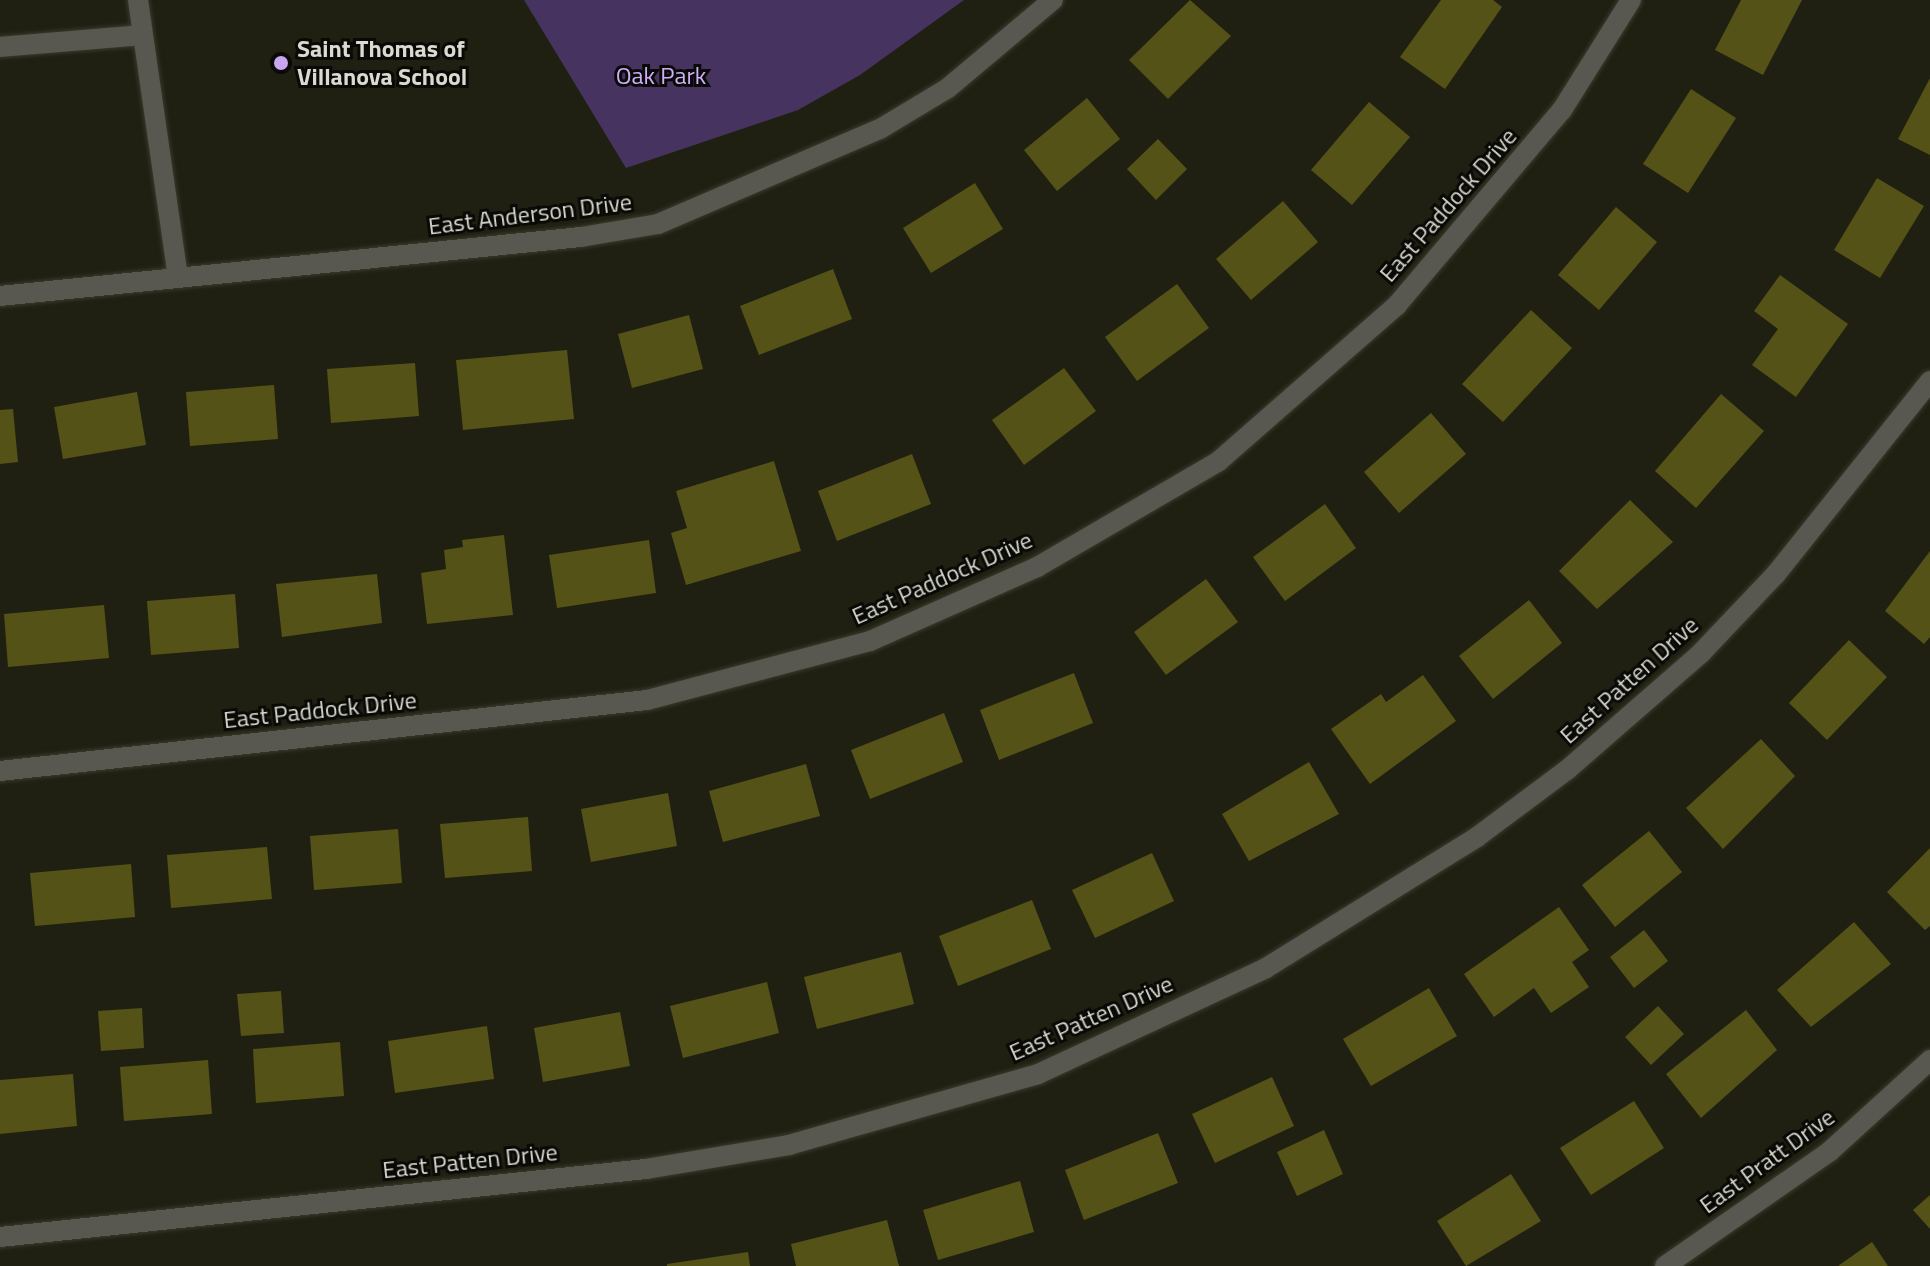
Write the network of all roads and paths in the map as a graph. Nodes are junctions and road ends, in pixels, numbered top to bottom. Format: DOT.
graph roads {
  1 [pos="138,0"];
  2 [pos="1053,0"];
  3 [pos="1631,0"];
  4 [pos="142,35"];
  5 [pos="0,47"];
  6 [pos="178,277"];
  7 [pos="0,296"];
  8 [pos="1930,381"];
  9 [pos="0,771"];
  10 [pos="1930,1060"];
  11 [pos="0,1237"];
  12 [pos="1665,1266"];
  1 -- 4 [label="street"];
  2 -- 6 [label="street, East Anderson Drive"];
  3 -- 9 [label="street, East Paddock Drive"];
  4 -- 5 [label="street"];
  4 -- 6 [label="street"];
  6 -- 7 [label="street, East Anderson Drive"];
  8 -- 11 [label="street, East Patten Drive"];
  10 -- 12 [label="street, East Pratt Drive"];
}
